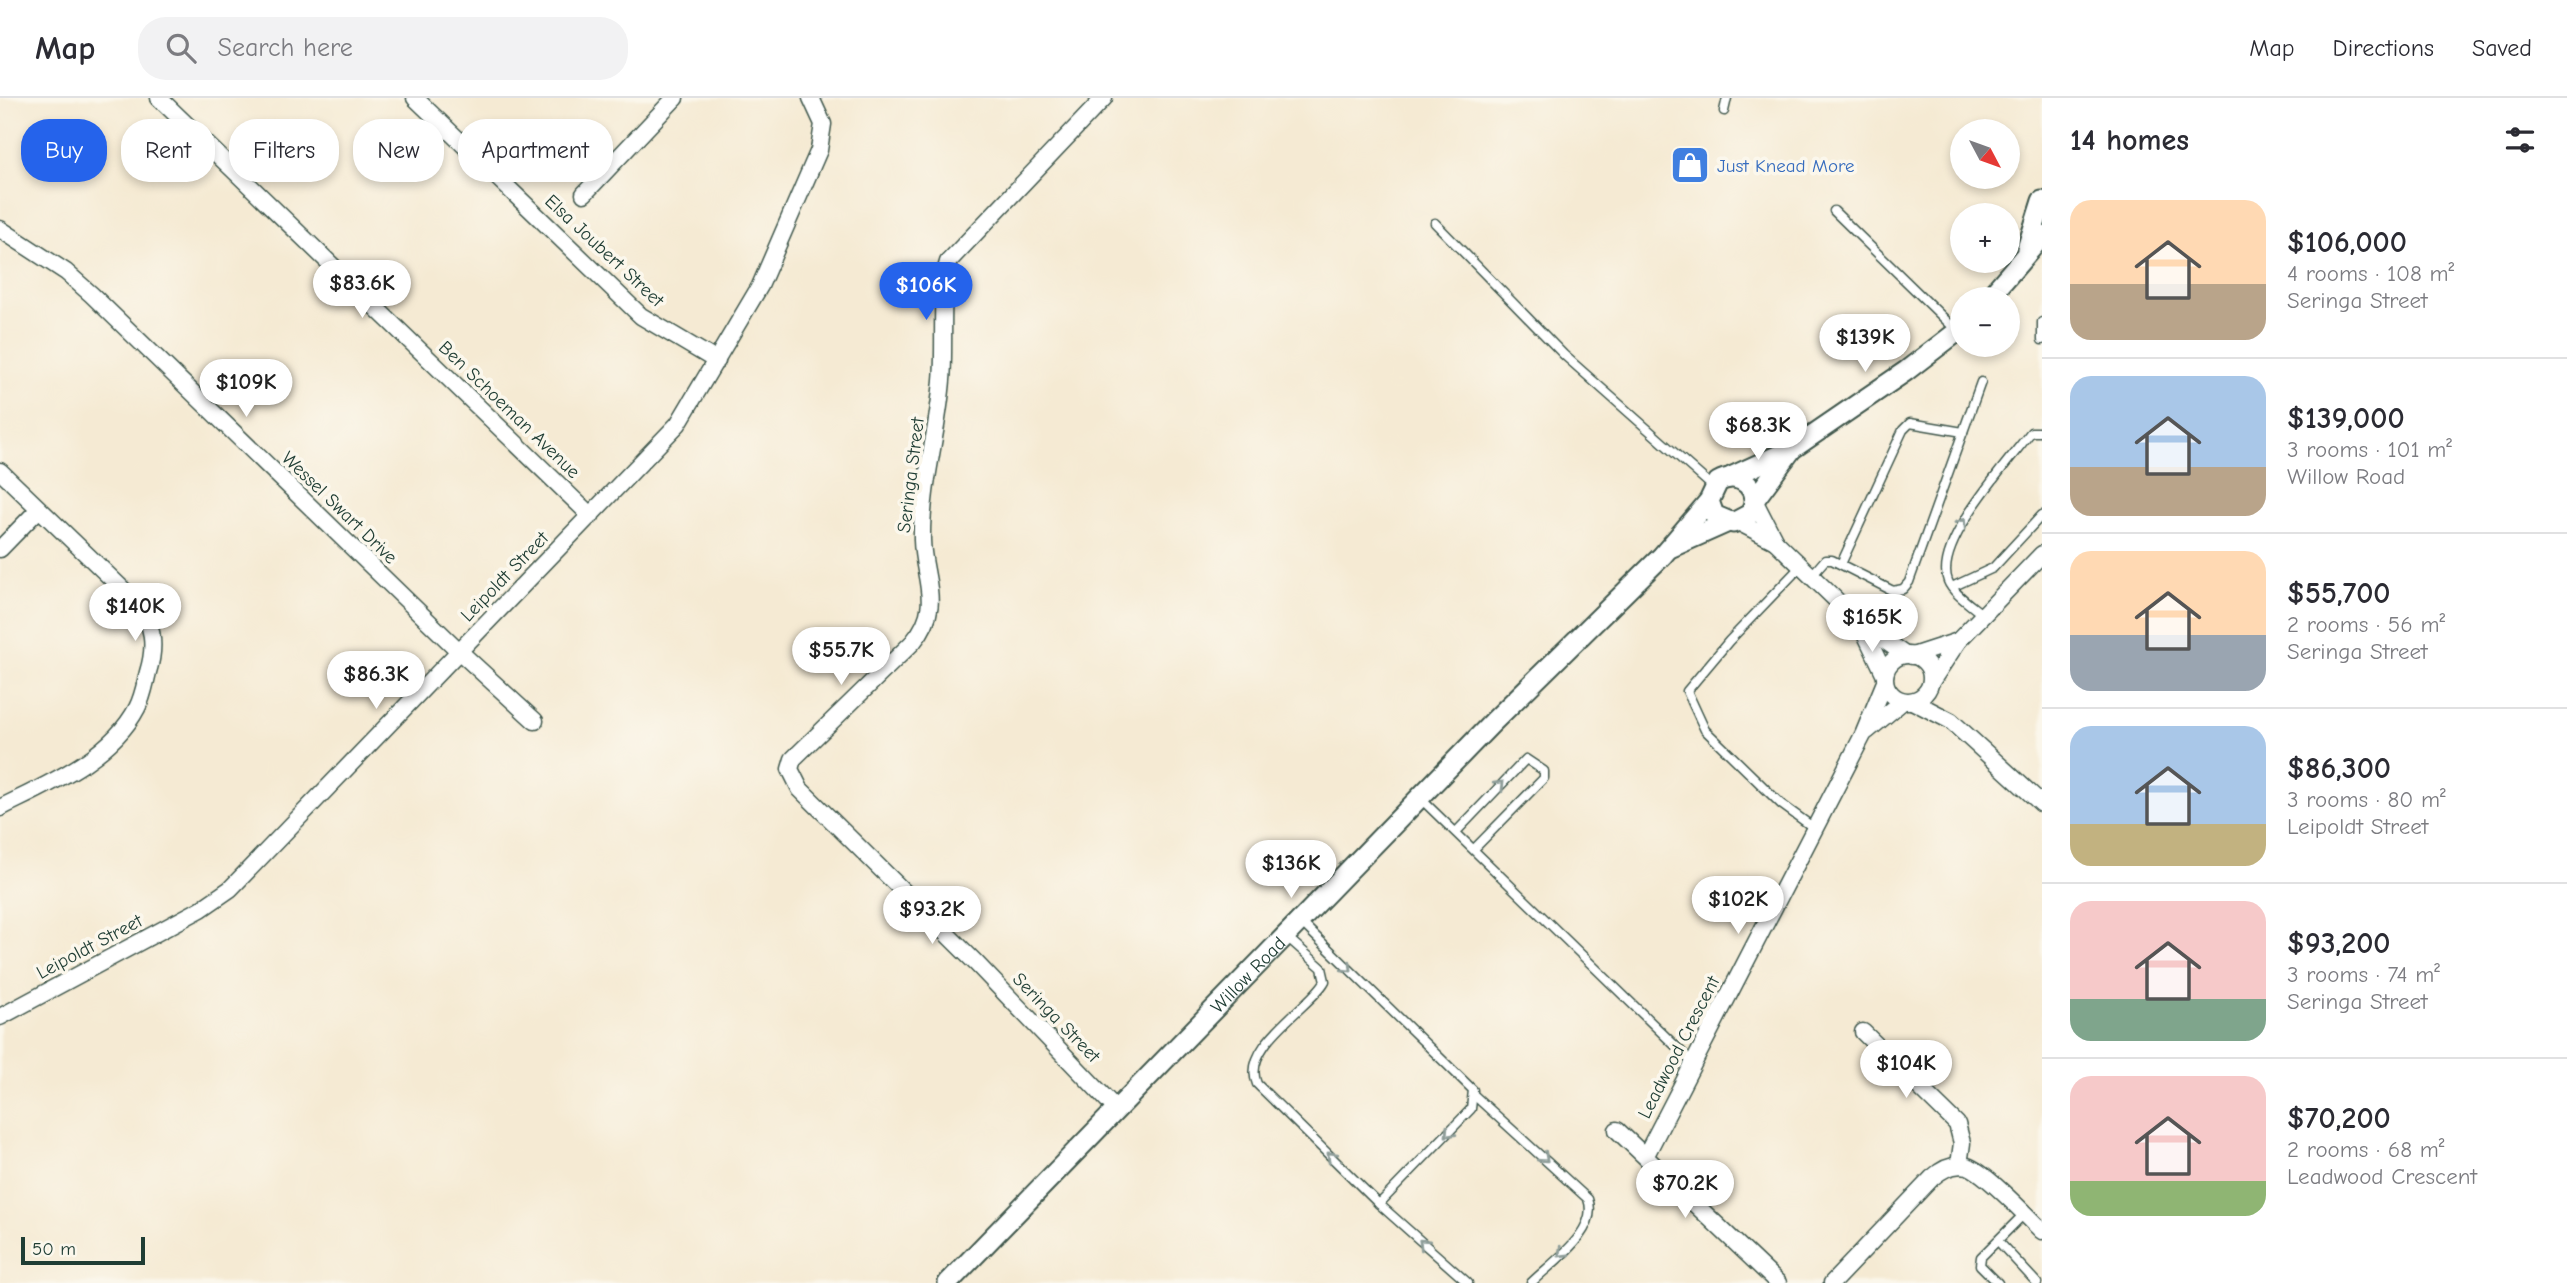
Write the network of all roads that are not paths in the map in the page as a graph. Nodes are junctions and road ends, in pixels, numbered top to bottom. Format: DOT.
graph roads {
  1 [pos="159,98"];
  2 [pos="415,98"];
  3 [pos="675,98"];
  4 [pos="811,98"];
  5 [pos="1104,98"];
  6 [pos="1727,98"];
  7 [pos="1724,111"];
  8 [pos="584,194"];
  9 [pos="2042,201"];
  10 [pos="1834,211"];
  11 [pos="1435,223"];
  12 [pos="0,229"];
  13 [pos="2042,236"];
  14 [pos="2026,254"];
  15 [pos="1999,287"];
  16 [pos="1950,321"];
  17 [pos="2042,322"];
  18 [pos="1950,337"];
  19 [pos="2042,340"];
  20 [pos="717,361"];
  21 [pos="1981,382"];
  22 [pos="1963,432"];
  23 [pos="2042,432"];
  24 [pos="1792,449"];
  25 [pos="0,471"];
  26 [pos="1731,477"];
  27 [pos="1711,494"];
  28 [pos="1755,500"];
  29 [pos="39,509"];
  30 [pos="2042,515"];
  31 [pos="591,516"];
  32 [pos="1732,522"];
  33 [pos="1775,541"];
  34 [pos="0,549"];
  35 [pos="1668,549"];
  36 [pos="2042,554"];
  37 [pos="1841,564"];
  38 [pos="1806,571"];
  39 [pos="1952,587"];
  40 [pos="1984,616"];
  41 [pos="1860,623"];
  42 [pos="1958,641"];
  43 [pos="460,652"];
  44 [pos="1908,655"];
  45 [pos="1885,679"];
  46 [pos="1930,684"];
  47 [pos="1907,701"];
  48 [pos="535,720"];
  49 [pos="1951,721"];
  50 [pos="1863,735"];
  51 [pos="1420,798"];
  52 [pos="2042,804"];
  53 [pos="0,808"];
  54 [pos="1814,828"];
  55 [pos="1456,832"];
  56 [pos="1474,849"];
  57 [pos="1300,920"];
  58 [pos="1285,935"];
  59 [pos="0,1017"];
  60 [pos="1863,1032"];
  61 [pos="1693,1063"];
  62 [pos="1475,1096"];
  63 [pos="1116,1109"];
  64 [pos="1617,1130"];
  65 [pos="1646,1155"];
  66 [pos="1959,1165"];
  67 [pos="1379,1204"];
  68 [pos="2024,1214"];
  69 [pos="2042,1231"];
  70 [pos="1998,1241"];
  71 [pos="948,1283"];
  72 [pos="1468,1283"];
  73 [pos="1531,1283"];
  74 [pos="1778,1283"];
  75 [pos="1832,1283"];
  76 [pos="1998,1283"];
  77 [pos="2037,1283"];
  1 -- 31 [label="street, Ben Schoeman Avenue"];
  2 -- 20 [label="street, Elsa Joubert Street"];
  3 -- 8 [label="street"];
  4 -- 20 [label="street, Leipoldt Street"];
  5 -- 63 [label="street, Seringa Street"];
  6 -- 7 [label="lane"];
  9 -- 14 [label="street"];
  10 -- 16 [label="lane"];
  11 -- 27 [label="lane"];
  12 -- 43 [label="street, Wessel Swart Drive"];
  13 -- 14 [label="street"];
  14 -- 15 [label="street"];
  17 -- 19 [label="lane"];
  18 -- 24 [label="street, Willow Road"];
  20 -- 31 [label="street, Leipoldt Street"];
  21 -- 22 [label="lane"];
  22 -- 37 [label="lane"];
  22 -- 37 [label="lane"];
  39 -- 23 [label="lane, one-way"];
  24 -- 26 [label="street, Willow Road"];
  24 -- 28 [label="street, Willow Road"];
  25 -- 29 [label="street"];
  26 -- 27 [label="street, Willow Road"];
  26 -- 28 [label="street"];
  27 -- 32 [label="street"];
  27 -- 35 [label="street, Willow Road"];
  28 -- 32 [label="street, Willow Road"];
  28 -- 33 [label="street"];
  29 -- 34 [label="street"];
  29 -- 53 [label="street"];
  30 -- 39 [label="lane"];
  31 -- 43 [label="street, Leipoldt Street"];
  32 -- 33 [label="street"];
  32 -- 35 [label="street, Willow Road"];
  33 -- 38 [label="street"];
  35 -- 51 [label="street, Willow Road"];
  36 -- 40 [label="street"];
  37 -- 38 [label="lane"];
  38 -- 41 [label="street"];
  38 -- 54 [label="lane"];
  39 -- 40 [label="lane"];
  40 -- 42 [label="street"];
  41 -- 44 [label="street"];
  41 -- 45 [label="street"];
  42 -- 44 [label="street"];
  42 -- 46 [label="street"];
  43 -- 48 [label="street, Wessel Swart Drive"];
  43 -- 59 [label="street, Leipoldt Street"];
  44 -- 45 [label="street"];
  44 -- 46 [label="street"];
  45 -- 47 [label="street"];
  45 -- 50 [label="street, Leadwood Crescent"];
  46 -- 47 [label="street"];
  46 -- 49 [label="street"];
  47 -- 49 [label="street"];
  47 -- 50 [label="street, Leadwood Crescent"];
  49 -- 52 [label="street"];
  50 -- 54 [label="street, Leadwood Crescent"];
  51 -- 55 [label="lane"];
  51 -- 57 [label="street, Willow Road"];
  54 -- 61 [label="street, Leadwood Crescent"];
  55 -- 56 [label="lane"];
  55 -- 56 [label="lane, one-way"];
  56 -- 61 [label="lane"];
  57 -- 58 [label="street, Willow Road"];
  57 -- 62 [label="lane, one-way"];
  58 -- 63 [label="street, Willow Road"];
  67 -- 58 [label="lane, one-way"];
  60 -- 66 [label="street"];
  61 -- 65 [label="street, Leadwood Crescent"];
  62 -- 67 [label="lane, one-way"];
  62 -- 73 [label="lane, one-way"];
  63 -- 71 [label="street, Willow Road"];
  64 -- 65 [label="street, Leadwood Crescent"];
  65 -- 74 [label="street, Leadwood Crescent"];
  66 -- 68 [label="street"];
  66 -- 75 [label="street"];
  72 -- 67 [label="lane, one-way"];
  68 -- 69 [label="street"];
  68 -- 70 [label="lane"];
  70 -- 76 [label="lane"];
  70 -- 77 [label="lane"];
}
